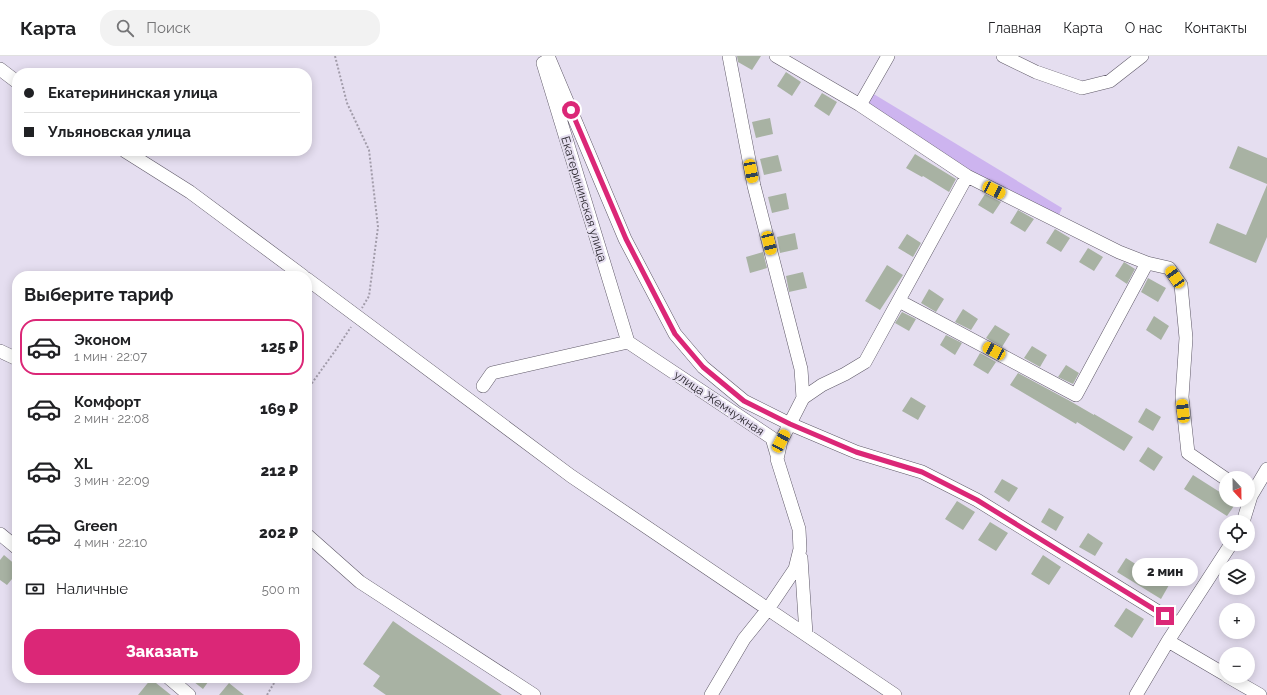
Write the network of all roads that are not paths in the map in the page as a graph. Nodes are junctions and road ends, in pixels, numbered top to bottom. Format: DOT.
graph roads {
  1 [pos="541,56"];
  2 [pos="548,56"];
  3 [pos="729,56"];
  4 [pos="776,56"];
  5 [pos="888,56"];
  6 [pos="1002,56"];
  7 [pos="1142,56"];
  8 [pos="0,69"];
  9 [pos="12,78"];
  10 [pos="860,105"];
  11 [pos="133,156"];
  12 [pos="966,176"];
  13 [pos="1147,263"];
  14 [pos="296,271"];
  15 [pos="312,283"];
  16 [pos="899,301"];
  17 [pos="628,342"];
  18 [pos="0,351"];
  19 [pos="12,357"];
  20 [pos="484,386"];
  21 [pos="803,398"];
  22 [pos="790,424"];
  23 [pos="1267,469"];
  24 [pos="1219,474"];
  25 [pos="1255,486"];
  26 [pos="799,529"];
  27 [pos="0,534"];
  28 [pos="312,539"];
  29 [pos="12,544"];
  30 [pos="1226,551"];
  31 [pos="768,609"];
  32 [pos="1178,624"];
  33 [pos="806,634"];
  34 [pos="1168,641"];
  35 [pos="1219,671"];
  36 [pos="175,683"];
  37 [pos="1239,683"];
  38 [pos="188,695"];
  39 [pos="534,695"];
  40 [pos="711,695"];
  41 [pos="895,695"];
  42 [pos="1136,695"];
  43 [pos="1260,695"];
  1 -- 17 [label="street, Екатерининская улица"];
  2 -- 22 [label="street, Екатерининская улица"];
  3 -- 21 [label="street"];
  4 -- 10 [label="street"];
  5 -- 10 [label="street"];
  6 -- 7 [label="street"];
  8 -- 9 [label="street"];
  10 -- 12 [label="street"];
  11 -- 14 [label="street"];
  12 -- 13 [label="street"];
  12 -- 16 [label="street"];
  13 -- 16 [label="street"];
  13 -- 24 [label="street"];
  15 -- 31 [label="street"];
  16 -- 21 [label="street"];
  17 -- 20 [label="street"];
  17 -- 26 [label="street, улица Жемчужная"];
  18 -- 19 [label="street"];
  21 -- 22 [label="street"];
  22 -- 26 [label="street"];
  22 -- 32 [label="street, Екатерининская улица"];
  23 -- 25 [label="street"];
  26 -- 31 [label="street"];
  26 -- 33 [label="street, улица Жемчужная"];
  27 -- 29 [label="street"];
  28 -- 39 [label="street"];
  30 -- 32 [label="street"];
  31 -- 33 [label="street"];
  31 -- 40 [label="street"];
  32 -- 34 [label="street"];
  33 -- 41 [label="street"];
  34 -- 35 [label="street"];
  34 -- 42 [label="street"];
  36 -- 38 [label="street"];
  37 -- 43 [label="street"];
}
